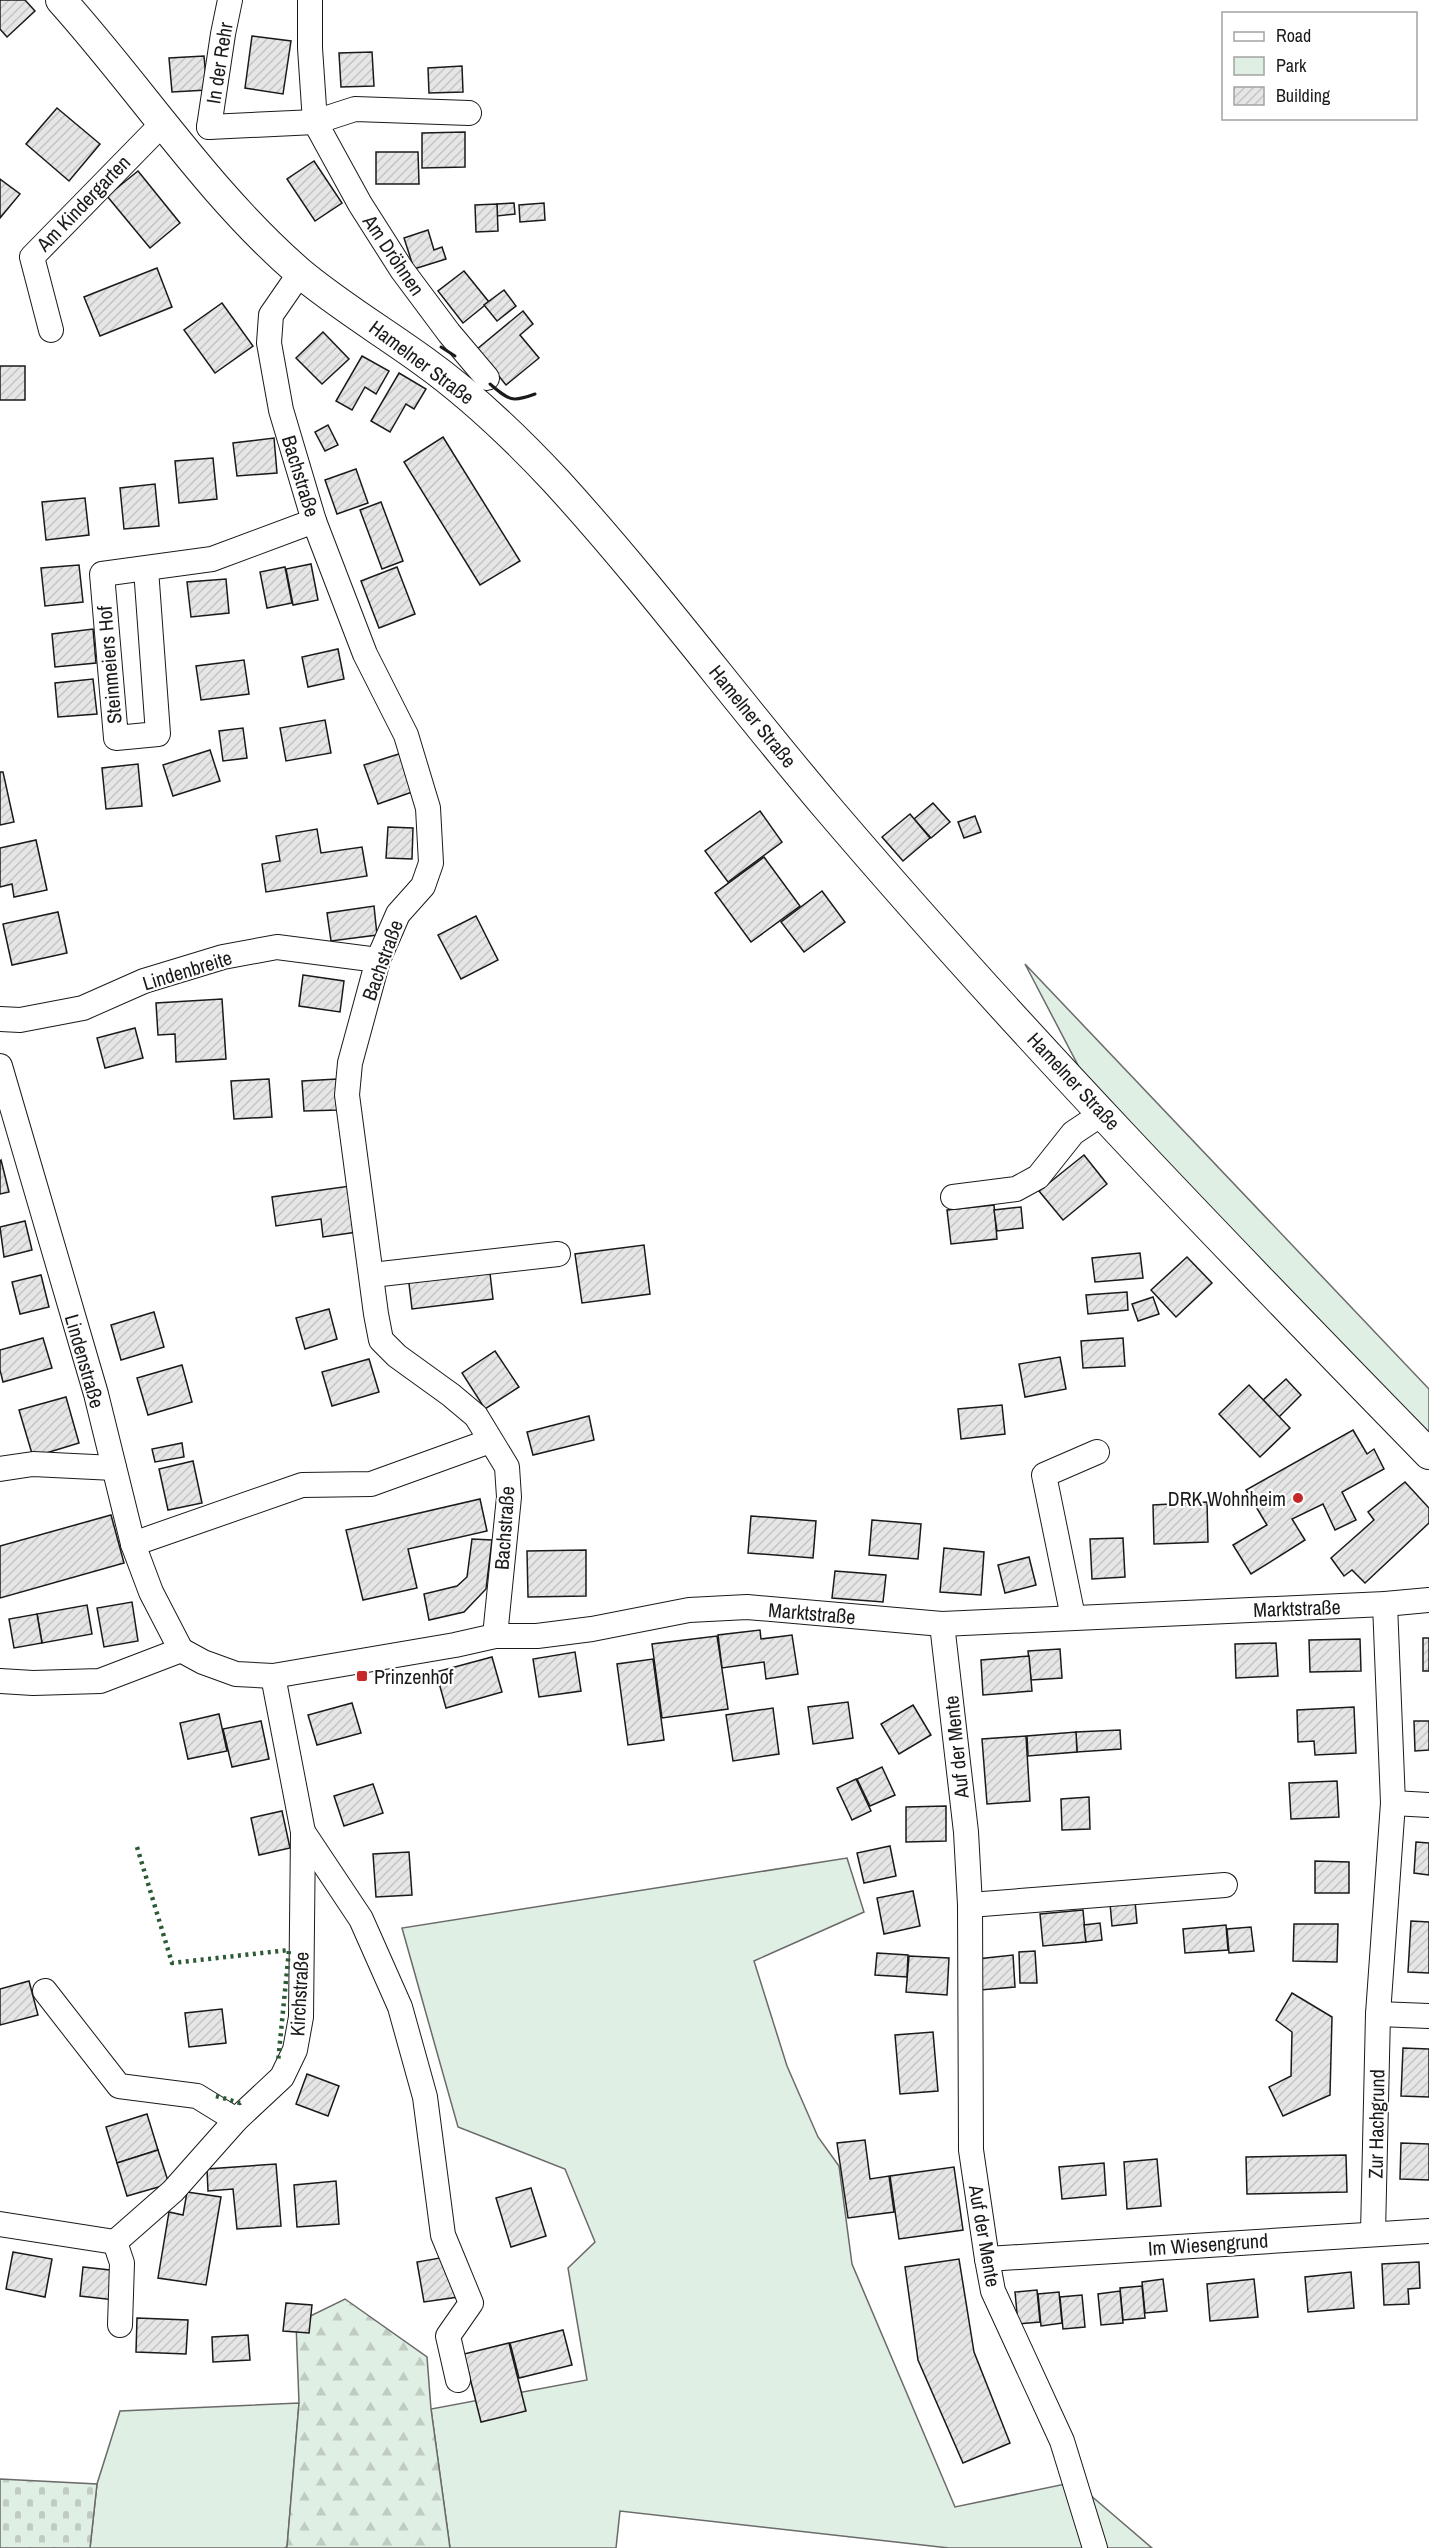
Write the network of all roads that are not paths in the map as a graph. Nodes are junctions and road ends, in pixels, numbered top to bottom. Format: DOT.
graph roads {
  1 [pos="61,0"];
  2 [pos="231,0"];
  3 [pos="310,0"];
  4 [pos="469,113"];
  5 [pos="164,122"];
  6 [pos="315,122"];
  7 [pos="209,127"];
  8 [pos="187,151"];
  9 [pos="300,273"];
  10 [pos="51,330"];
  11 [pos="488,378"];
  12 [pos="314,520"];
  13 [pos="146,569"];
  14 [pos="378,960"];
  15 [pos="0,1019"];
  16 [pos="0,1066"];
  17 [pos="1103,1113"];
  18 [pos="952,1197"];
  19 [pos="558,1254"];
  20 [pos="372,1275"];
  21 [pos="490,1441"];
  22 [pos="1098,1452"];
  23 [pos="1429,1454"];
  24 [pos="114,1468"];
  25 [pos="0,1469"];
  26 [pos="133,1544"];
  27 [pos="1429,1600"];
  28 [pos="1385,1604"];
  29 [pos="1073,1617"];
  30 [pos="942,1624"];
  31 [pos="495,1636"];
  32 [pos="181,1650"];
  33 [pos="273,1676"];
  34 [pos="0,1681"];
  35 [pos="1393,1803"];
  36 [pos="1429,1805"];
  37 [pos="303,1832"];
  38 [pos="1225,1885"];
  39 [pos="970,1905"];
  40 [pos="45,1991"];
  41 [pos="1378,2014"];
  42 [pos="1429,2016"];
  43 [pos="236,2120"];
  44 [pos="0,2224"];
  45 [pos="1429,2231"];
  46 [pos="1373,2233"];
  47 [pos="115,2242"];
  48 [pos="987,2259"];
  49 [pos="120,2325"];
  50 [pos="458,2380"];
  51 [pos="1095,2548"];
  1 -- 5 [label="main road, Hamelner Straße"];
  2 -- 7 [label="street, In der Rehr"];
  3 -- 6 [label="street, Am Dröhnen"];
  4 -- 6 [label="street"];
  5 -- 8 [label="main road, Hamelner Straße"];
  5 -- 10 [label="street, Am Kindergarten"];
  6 -- 7 [label="street"];
  6 -- 11 [label="street, Am Dröhnen"];
  7 -- 8 [label="street"];
  8 -- 9 [label="main road, Hamelner Straße"];
  9 -- 12 [label="street, Bachstraße"];
  9 -- 17 [label="main road, Hamelner Straße"];
  12 -- 13 [label="street, Steinmeiers Hof"];
  12 -- 14 [label="street, Bachstraße"];
  13 -- 13 [label="street, Steinmeiers Hof"];
  14 -- 15 [label="street, Lindenbreite"];
  14 -- 20 [label="street, Bachstraße"];
  16 -- 24 [label="street, Lindenstraße"];
  17 -- 18 [label="street"];
  17 -- 23 [label="main road, Hamelner Straße"];
  19 -- 20 [label="street"];
  20 -- 21 [label="street, Bachstraße"];
  21 -- 26 [label="street"];
  21 -- 31 [label="street, Bachstraße"];
  22 -- 29 [label="street"];
  24 -- 25 [label="street"];
  24 -- 26 [label="street, Lindenstraße"];
  26 -- 32 [label="street, Lindenstraße"];
  27 -- 28 [label="street, Marktstraße"];
  28 -- 29 [label="street, Marktstraße"];
  28 -- 35 [label="street, Zur Hachgrund"];
  29 -- 30 [label="street, Marktstraße"];
  30 -- 31 [label="street, Marktstraße"];
  30 -- 39 [label="street, Auf der Mente"];
  31 -- 33 [label="street, Marktstraße"];
  32 -- 33 [label="street, Marktstraße"];
  32 -- 34 [label="street"];
  33 -- 37 [label="street, Kirchstraße"];
  35 -- 36 [label="street"];
  35 -- 41 [label="street, Zur Hachgrund"];
  37 -- 43 [label="street, Kirchstraße"];
  37 -- 50 [label="street"];
  38 -- 39 [label="street"];
  39 -- 48 [label="street, Auf der Mente"];
  40 -- 43 [label="street"];
  41 -- 42 [label="street"];
  41 -- 46 [label="street, Zur Hachgrund"];
  43 -- 47 [label="street, Kirchstraße"];
  44 -- 47 [label="street"];
  45 -- 46 [label="street, Im Wiesengrund"];
  46 -- 48 [label="street, Im Wiesengrund"];
  47 -- 49 [label="street"];
  48 -- 51 [label="street, Auf der Mente"];
}
